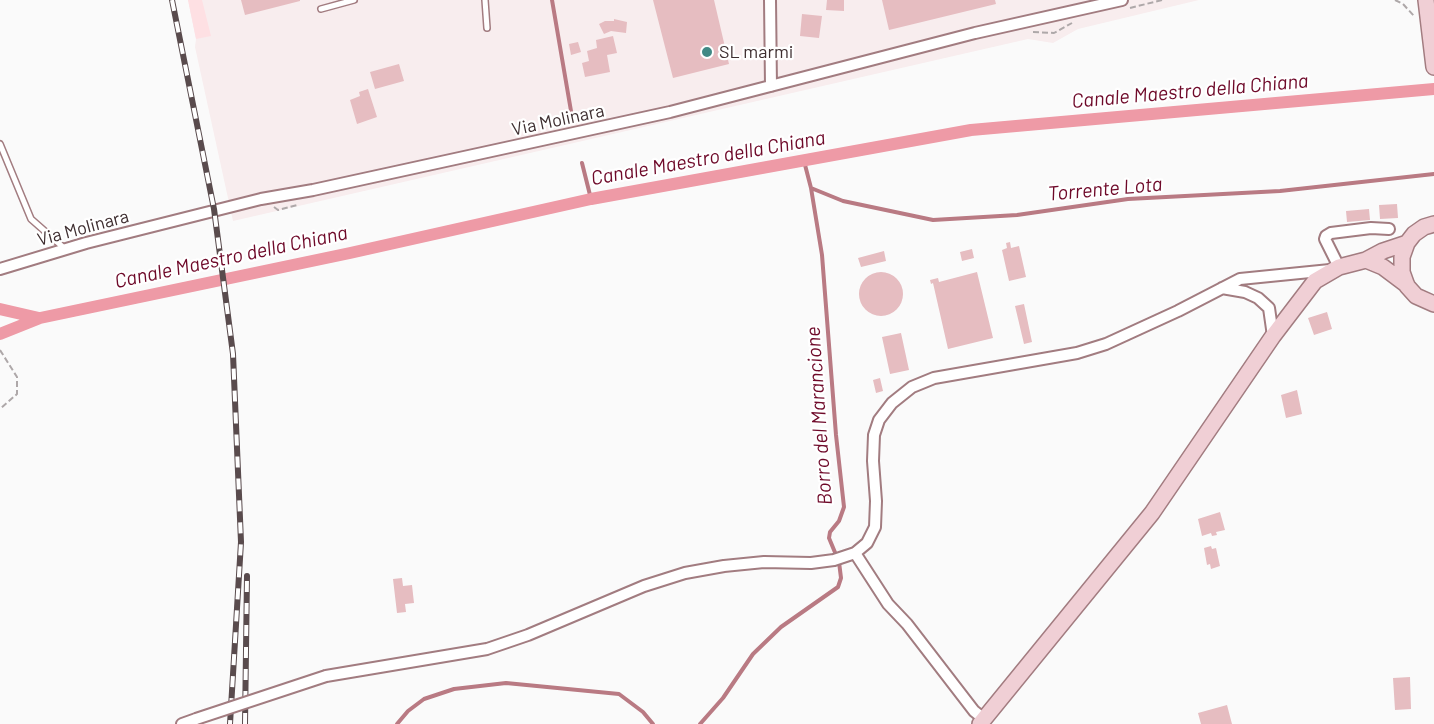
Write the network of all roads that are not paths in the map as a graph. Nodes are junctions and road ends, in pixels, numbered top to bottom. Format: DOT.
graph roads {
  1 [pos="354,0"];
  2 [pos="485,0"];
  3 [pos="770,0"];
  4 [pos="1122,0"];
  5 [pos="1426,0"];
  6 [pos="321,9"];
  7 [pos="487,28"];
  8 [pos="1434,67"];
  9 [pos="771,86"];
  10 [pos="0,144"];
  11 [pos="1434,224"];
  12 [pos="1389,229"];
  13 [pos="1407,243"];
  14 [pos="65,249"];
  15 [pos="1366,260"];
  16 [pos="0,268"];
  17 [pos="1337,268"];
  18 [pos="1260,277"];
  19 [pos="1407,286"];
  20 [pos="1222,288"];
  21 [pos="1253,296"];
  22 [pos="1434,304"];
  23 [pos="1269,308"];
  24 [pos="1290,312"];
  25 [pos="1273,336"];
  26 [pos="855,553"];
  27 [pos="982,722"];
  28 [pos="182,724"];
  1 -- 6 [label="lane"];
  2 -- 7 [label="lane"];
  3 -- 9 [label="street"];
  4 -- 9 [label="street, Via Molinara"];
  5 -- 8 [label="main road"];
  9 -- 14 [label="street, Via Molinara"];
  10 -- 14 [label="lane"];
  11 -- 13 [label="main road"];
  12 -- 17 [label="street"];
  13 -- 15 [label="main road"];
  13 -- 19 [label="main road"];
  14 -- 16 [label="street, Via Molinara"];
  15 -- 17 [label="main road"];
  15 -- 19 [label="main road"];
  17 -- 18 [label="street"];
  17 -- 24 [label="main road"];
  18 -- 20 [label="street"];
  18 -- 21 [label="street"];
  19 -- 22 [label="main road"];
  20 -- 21 [label="street"];
  20 -- 26 [label="street"];
  21 -- 23 [label="street"];
  23 -- 24 [label="street"];
  23 -- 25 [label="street"];
  24 -- 25 [label="main road"];
  25 -- 27 [label="main road"];
  26 -- 27 [label="street"];
  26 -- 28 [label="street, bridge"];
}
